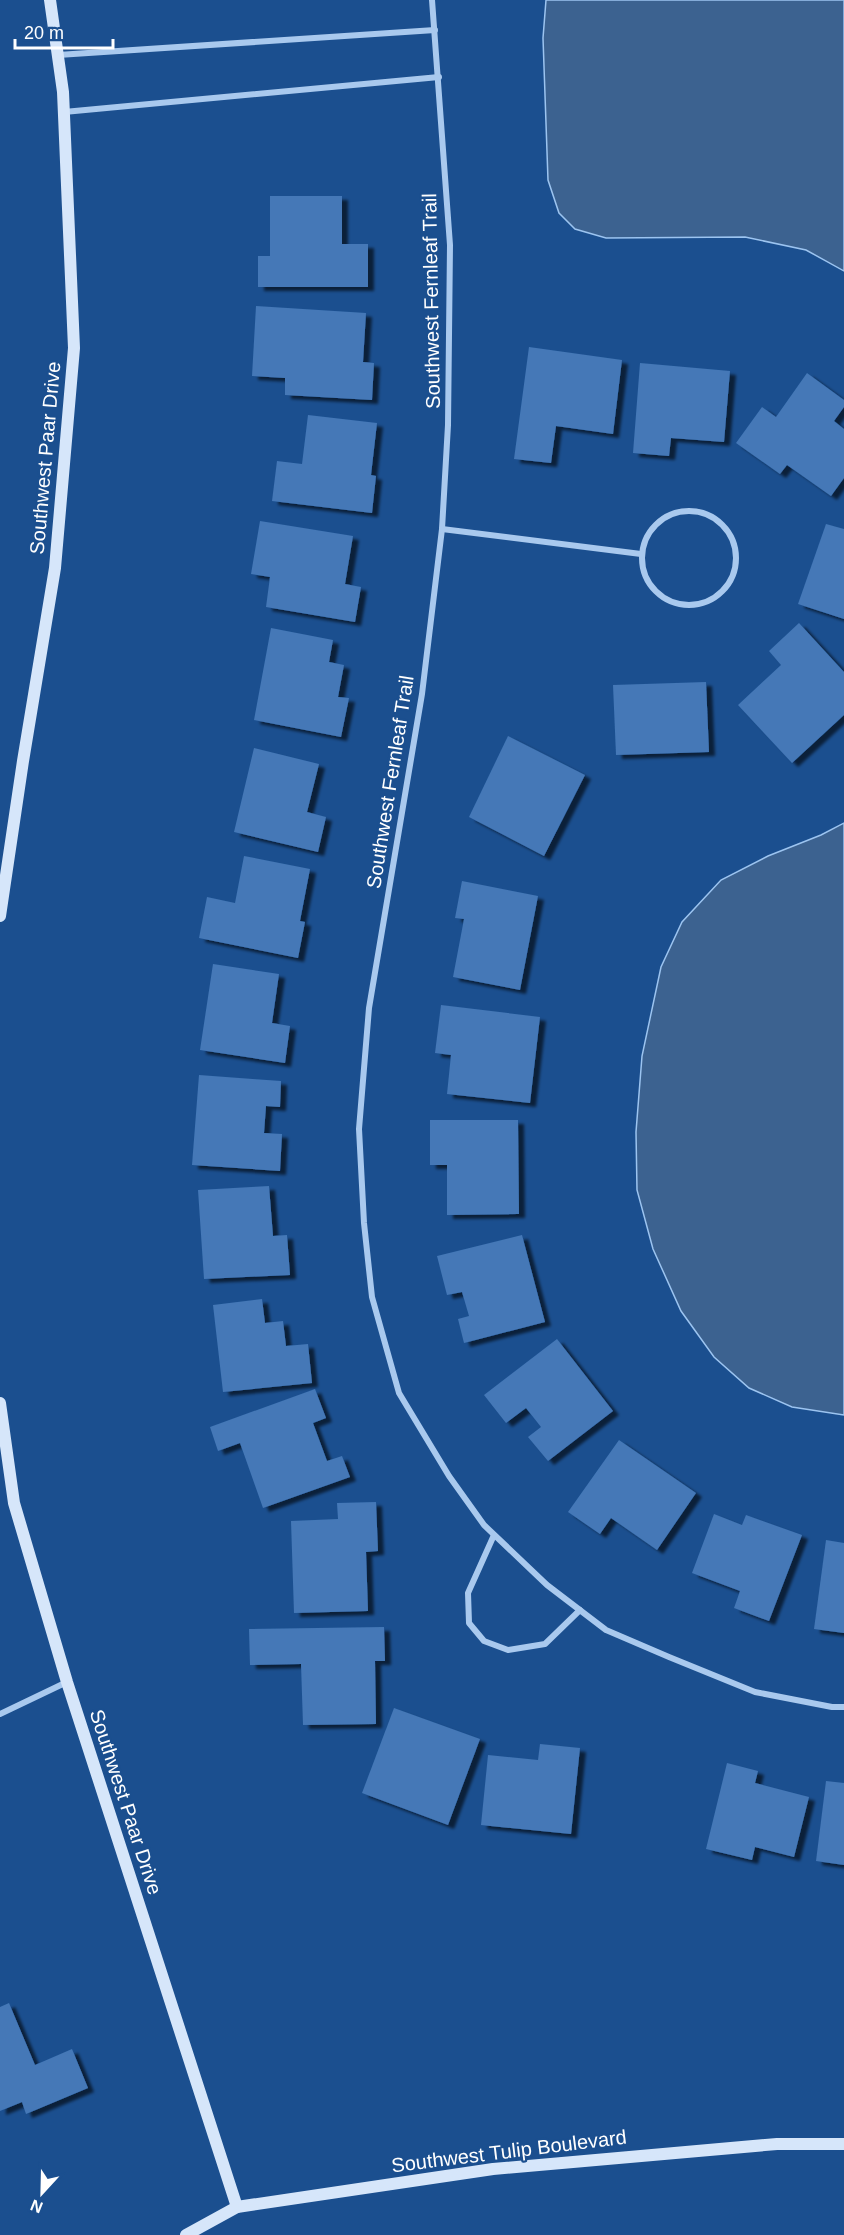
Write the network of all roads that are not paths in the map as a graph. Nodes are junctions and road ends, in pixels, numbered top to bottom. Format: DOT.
graph roads {
  1 [pos="50,0"];
  2 [pos="432,0"];
  3 [pos="435,30"];
  4 [pos="58,56"];
  5 [pos="439,77"];
  6 [pos="63,112"];
  7 [pos="442,529"];
  8 [pos="641,554"];
  9 [pos="0,916"];
  10 [pos="0,1403"];
  11 [pos="494,1535"];
  12 [pos="580,1610"];
  13 [pos="67,1682"];
  14 [pos="844,1707"];
  15 [pos="0,1714"];
  16 [pos="844,2144"];
  17 [pos="237,2207"];
  18 [pos="186,2235"];
  1 -- 4 [label="street, Southwest Paar Drive"];
  2 -- 3 [label="street, Southwest Fernleaf Trail"];
  3 -- 4 [label="street"];
  3 -- 5 [label="street, Southwest Fernleaf Trail"];
  4 -- 6 [label="street, Southwest Paar Drive"];
  5 -- 6 [label="street"];
  5 -- 7 [label="street, Southwest Fernleaf Trail"];
  6 -- 9 [label="street, Southwest Paar Drive"];
  7 -- 8 [label="street"];
  7 -- 11 [label="street, Southwest Fernleaf Trail"];
  8 -- 8 [label="street"];
  10 -- 13 [label="street, Southwest Paar Drive"];
  11 -- 12 [label="street, Southwest Fernleaf Trail"];
  11 -- 12 [label="street"];
  12 -- 14 [label="street, Southwest Fernleaf Trail"];
  13 -- 15 [label="street"];
  13 -- 17 [label="street, Southwest Paar Drive"];
  16 -- 17 [label="street, Southwest Tulip Boulevard"];
  17 -- 18 [label="street, Southwest Tulip Boulevard"];
}
